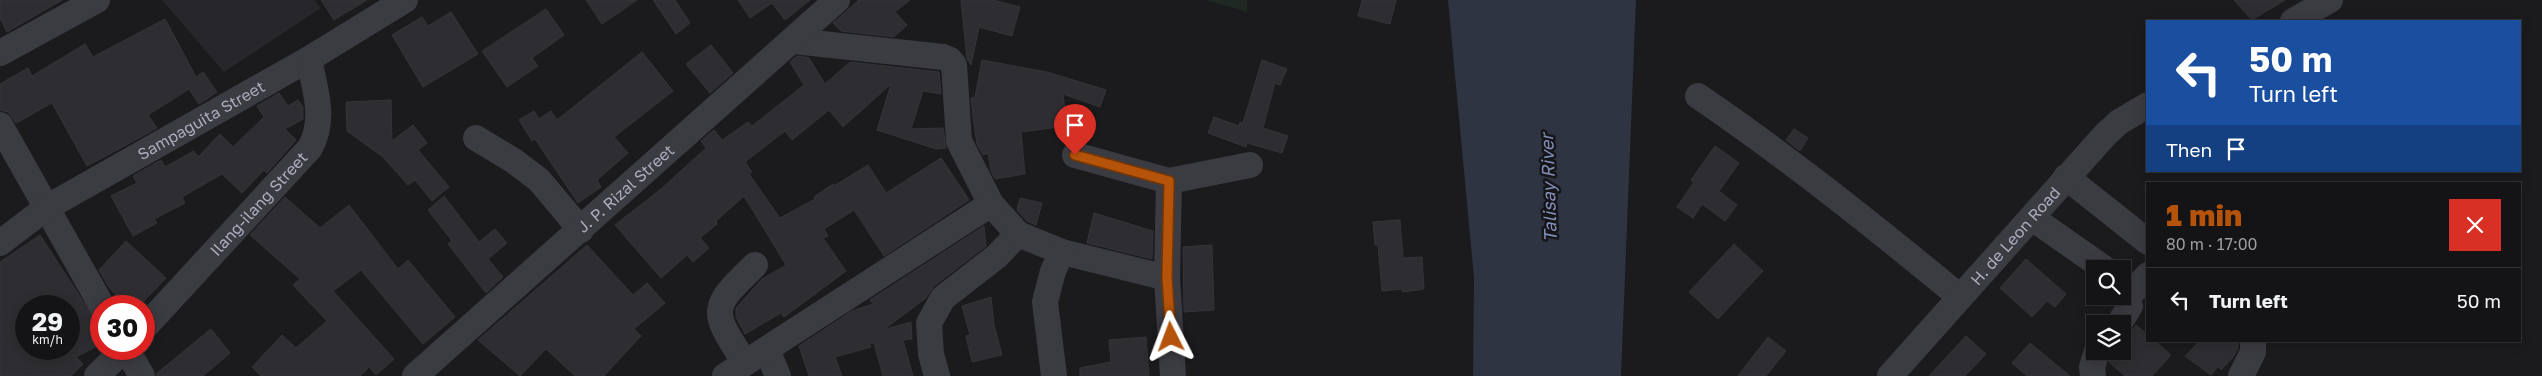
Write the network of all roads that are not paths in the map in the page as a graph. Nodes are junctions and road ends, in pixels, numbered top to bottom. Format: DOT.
graph roads {
  1 [pos="97,0"];
  2 [pos="405,0"];
  3 [pos="837,0"];
  4 [pos="2330,0"];
  5 [pos="2295,20"];
  6 [pos="794,41"];
  7 [pos="0,54"];
  8 [pos="309,59"];
  9 [pos="1698,96"];
  10 [pos="2146,106"];
  11 [pos="0,125"];
  12 [pos="476,138"];
  13 [pos="1075,155"];
  14 [pos="1250,165"];
  15 [pos="2066,177"];
  16 [pos="1169,181"];
  17 [pos="991,204"];
  18 [pos="46,208"];
  19 [pos="2032,218"];
  20 [pos="581,230"];
  21 [pos="1018,234"];
  22 [pos="2146,240"];
  23 [pos="0,243"];
  24 [pos="1062,252"];
  25 [pos="2092,260"];
  26 [pos="755,265"];
  27 [pos="2146,277"];
  28 [pos="1167,278"];
  29 [pos="2131,288"];
  30 [pos="96,295"];
  31 [pos="1960,297"];
  32 [pos="155,316"];
  33 [pos="2253,342"];
  34 [pos="767,350"];
  35 [pos="114,360"];
  36 [pos="133,360"];
  37 [pos="2094,360"];
  38 [pos="735,370"];
  39 [pos="97,376"];
  40 [pos="142,376"];
  41 [pos="415,376"];
  42 [pos="778,376"];
  43 [pos="937,376"];
  44 [pos="1054,376"];
  45 [pos="1173,376"];
  46 [pos="1890,376"];
  47 [pos="2093,376"];
  48 [pos="2241,376"];
  1 -- 7 [label="street"];
  2 -- 8 [label="street, Sampaguita Street"];
  3 -- 6 [label="street, J. P. Rizal Street"];
  4 -- 5 [label="street"];
  6 -- 17 [label="street"];
  6 -- 20 [label="street, J. P. Rizal Street"];
  8 -- 18 [label="street, Sampaguita Street"];
  8 -- 32 [label="street, Ilang-ilang Street"];
  9 -- 31 [label="street"];
  10 -- 15 [label="street, H. de Leon Road"];
  11 -- 18 [label="street"];
  12 -- 20 [label="street"];
  13 -- 16 [label="street"];
  14 -- 16 [label="street"];
  15 -- 19 [label="street, H. de Leon Road"];
  15 -- 22 [label="street"];
  16 -- 28 [label="street"];
  17 -- 21 [label="street"];
  17 -- 34 [label="street"];
  18 -- 23 [label="street, Sampaguita Street"];
  18 -- 30 [label="street"];
  19 -- 25 [label="street"];
  19 -- 31 [label="street, H. de Leon Road"];
  20 -- 41 [label="street, J. P. Rizal Street"];
  21 -- 24 [label="street"];
  21 -- 43 [label="street"];
  24 -- 28 [label="street"];
  24 -- 44 [label="street"];
  26 -- 38 [label="street"];
  27 -- 29 [label="street"];
  28 -- 45 [label="street"];
  31 -- 46 [label="street, H. de Leon Road"];
  33 -- 48 [label="street"];
  34 -- 38 [label="street"];
  34 -- 42 [label="street"];
  35 -- 39 [label="street"];
  36 -- 40 [label="street"];
  37 -- 47 [label="street"];
}
